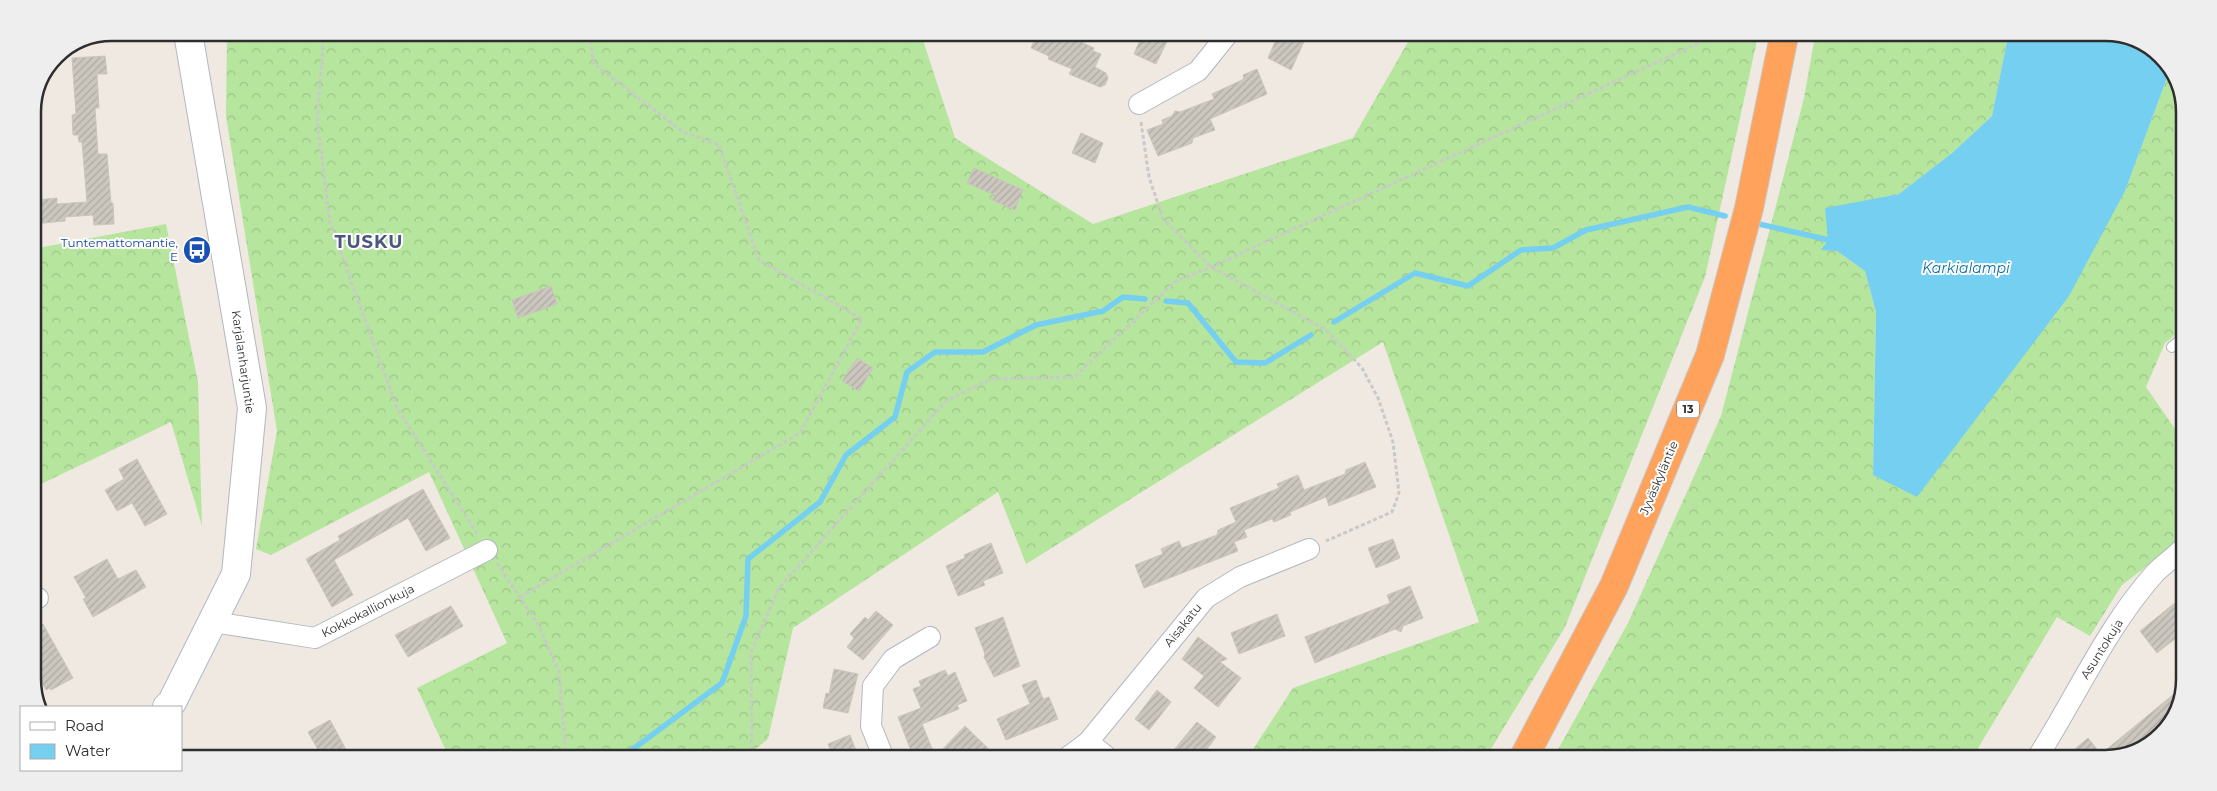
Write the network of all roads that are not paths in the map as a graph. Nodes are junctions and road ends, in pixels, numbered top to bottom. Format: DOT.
graph roads {
  1 [pos="189,41"];
  2 [pos="1222,41"];
  3 [pos="1783,41"];
  4 [pos="1139,104"];
  5 [pos="2176,343"];
  6 [pos="2172,346"];
  7 [pos="1309,549"];
  8 [pos="487,550"];
  9 [pos="2176,554"];
  10 [pos="213,622"];
  11 [pos="930,637"];
  12 [pos="168,706"];
  13 [pos="1088,742"];
  14 [pos="880,750"];
  15 [pos="1077,750"];
  16 [pos="1098,750"];
  17 [pos="1528,750"];
  18 [pos="2042,750"];
  1 -- 10 [label="street, Karjalanharjuntie"];
  2 -- 4 [label="street"];
  3 -- 17 [label="highway, Jyväskyläntie / 13"];
  5 -- 6 [label="lane"];
  7 -- 13 [label="street, Aisakatu"];
  8 -- 10 [label="street, Kokkokallionkuja"];
  9 -- 18 [label="street, Asuntokuja"];
  10 -- 12 [label="street, Karjalanharjuntie"];
  11 -- 14 [label="street"];
  13 -- 15 [label="street, Aisakatu"];
  13 -- 16 [label="street"];
}
